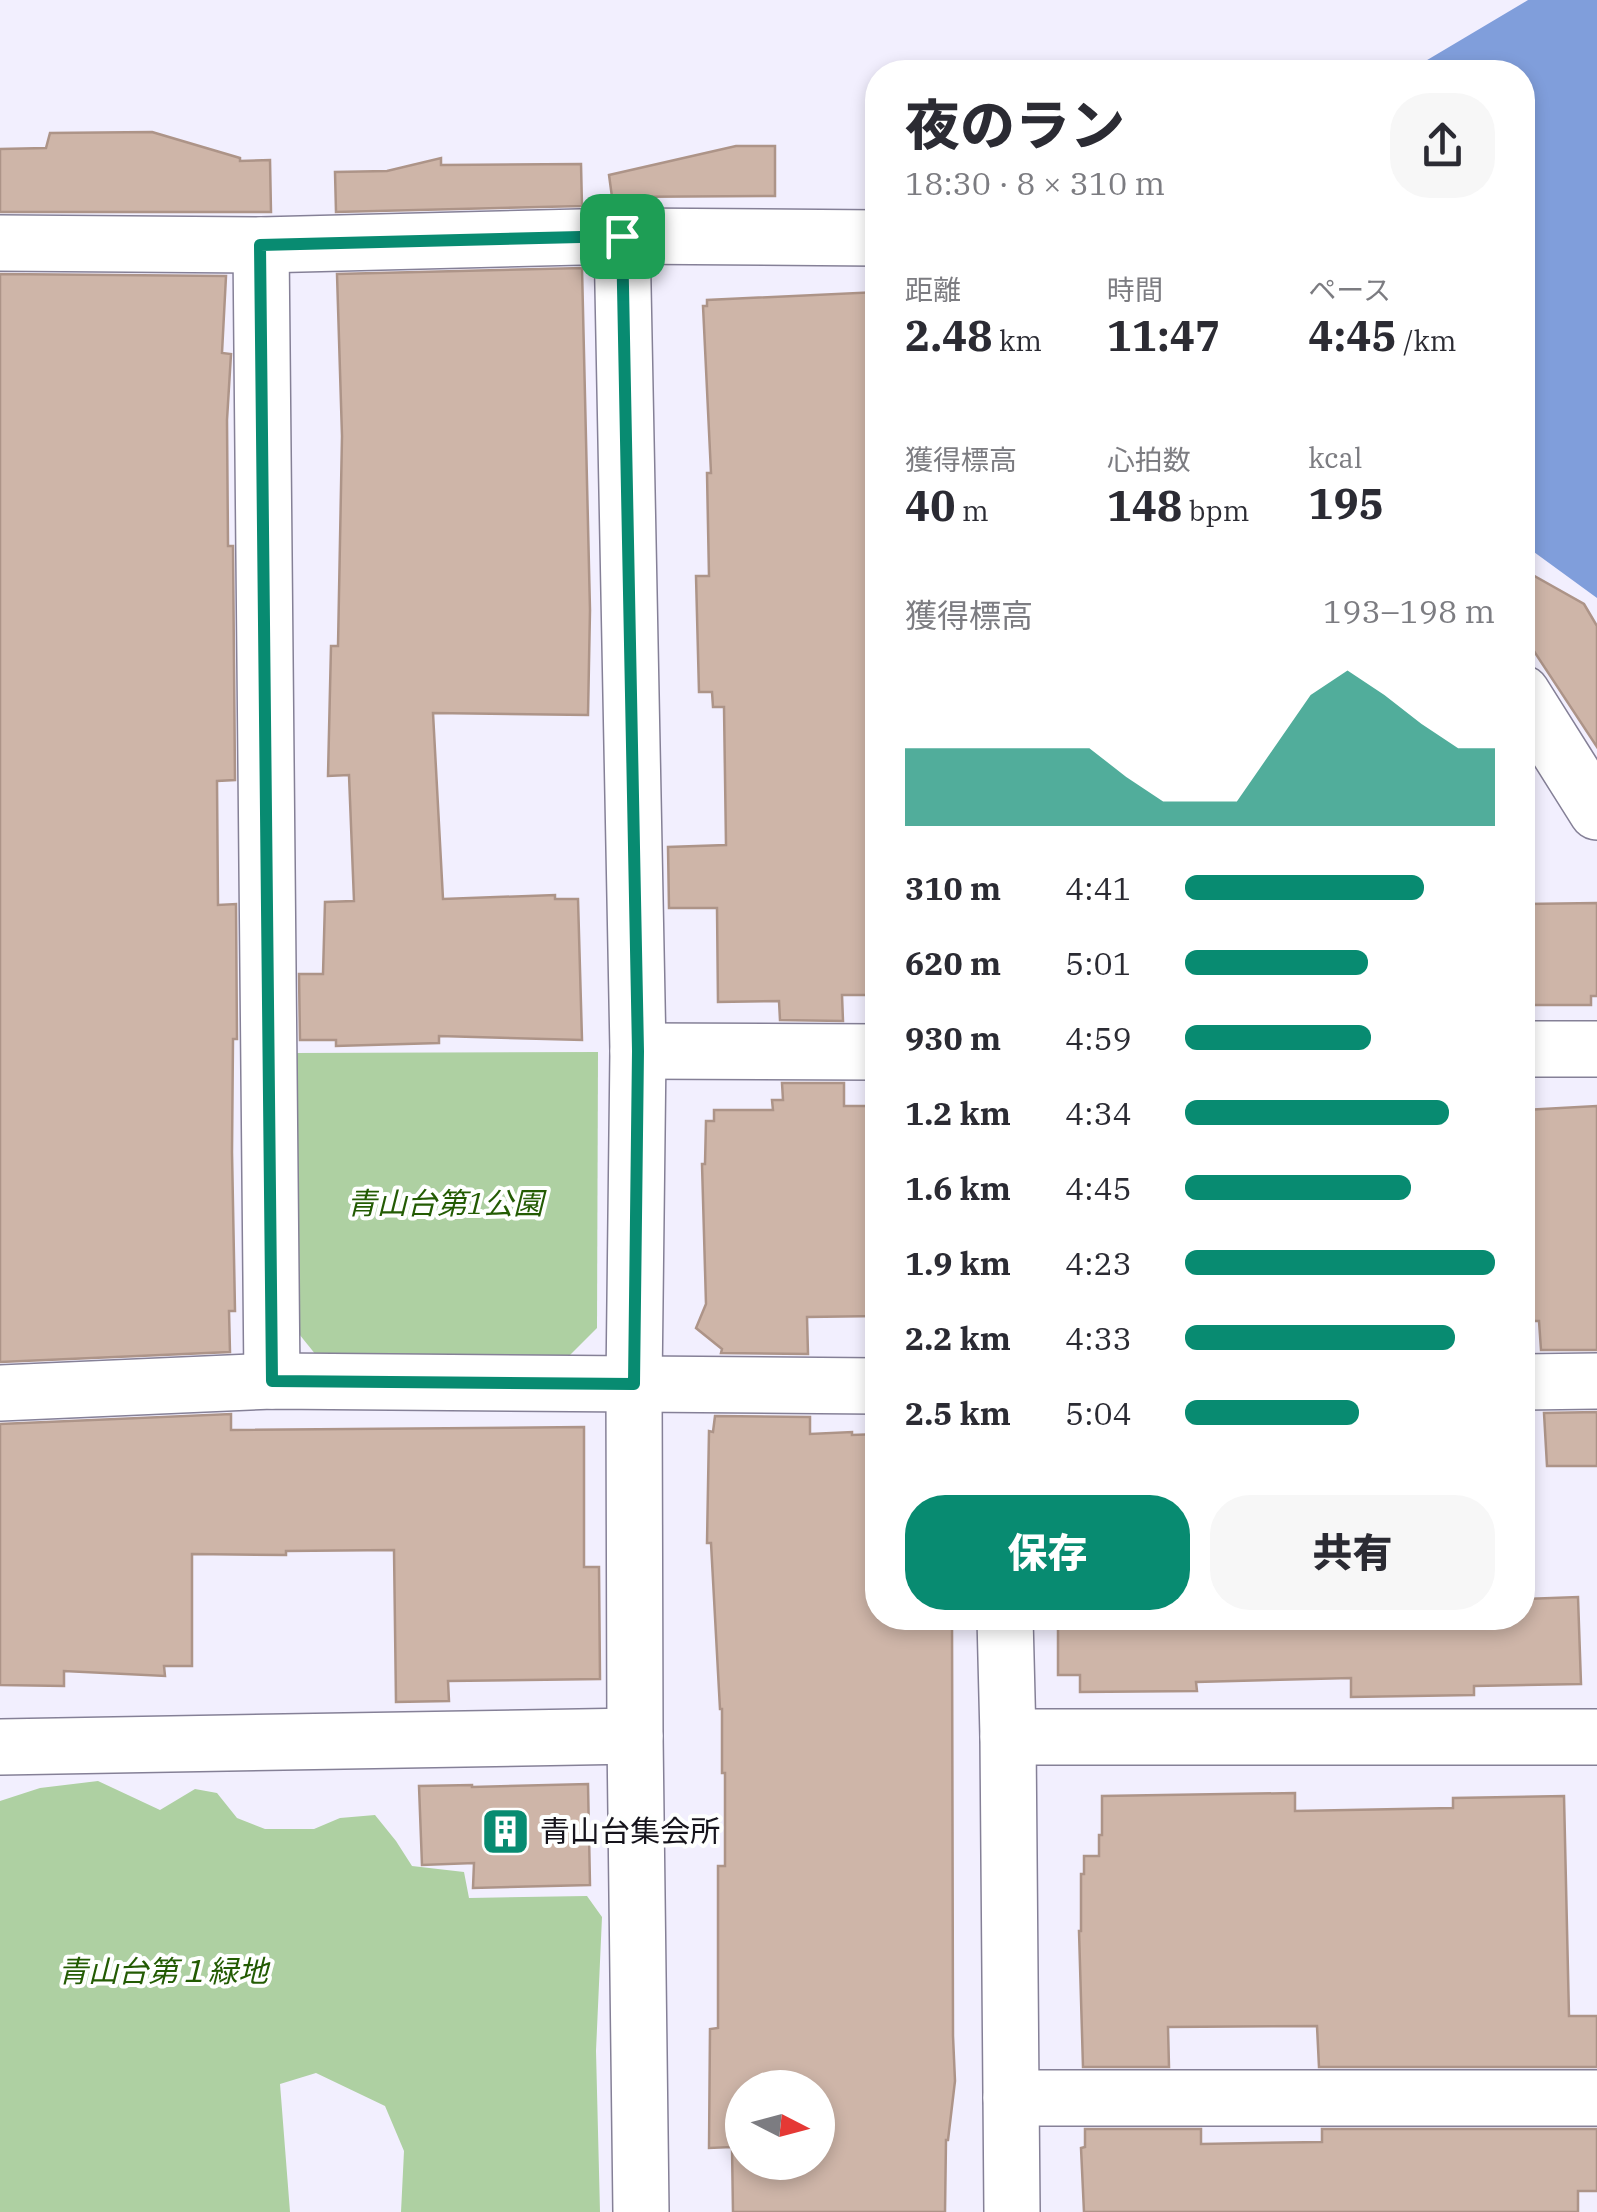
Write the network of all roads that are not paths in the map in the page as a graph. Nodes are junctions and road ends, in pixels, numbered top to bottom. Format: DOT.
graph roads {
  1 [pos="622,236"];
  2 [pos="865,238"];
  3 [pos="0,243"];
  4 [pos="260,245"];
  5 [pos="1535,714"];
  6 [pos="1597,812"];
  7 [pos="1535,1049"];
  8 [pos="1597,1050"];
  9 [pos="638,1051"];
  10 [pos="865,1052"];
  11 [pos="272,1381"];
  12 [pos="1597,1381"];
  13 [pos="1535,1382"];
  14 [pos="634,1384"];
  15 [pos="865,1386"];
  16 [pos="0,1393"];
  17 [pos="1005,1630"];
  18 [pos="634,1736"];
  19 [pos="1597,1736"];
  20 [pos="1008,1737"];
  21 [pos="0,1747"];
  22 [pos="1011,2098"];
  23 [pos="1597,2098"];
  24 [pos="641,2212"];
  25 [pos="1012,2212"];
  1 -- 2 [label="street"];
  1 -- 4 [label="street"];
  1 -- 9 [label="street"];
  3 -- 4 [label="street"];
  4 -- 11 [label="street"];
  5 -- 6 [label="street"];
  7 -- 8 [label="street"];
  9 -- 10 [label="street"];
  9 -- 14 [label="street"];
  11 -- 14 [label="street"];
  11 -- 16 [label="street"];
  12 -- 13 [label="street"];
  14 -- 15 [label="street"];
  14 -- 18 [label="street"];
  17 -- 20 [label="street"];
  18 -- 21 [label="street"];
  18 -- 24 [label="street"];
  19 -- 20 [label="street"];
  20 -- 22 [label="street"];
  22 -- 23 [label="street"];
  22 -- 25 [label="street"];
}
